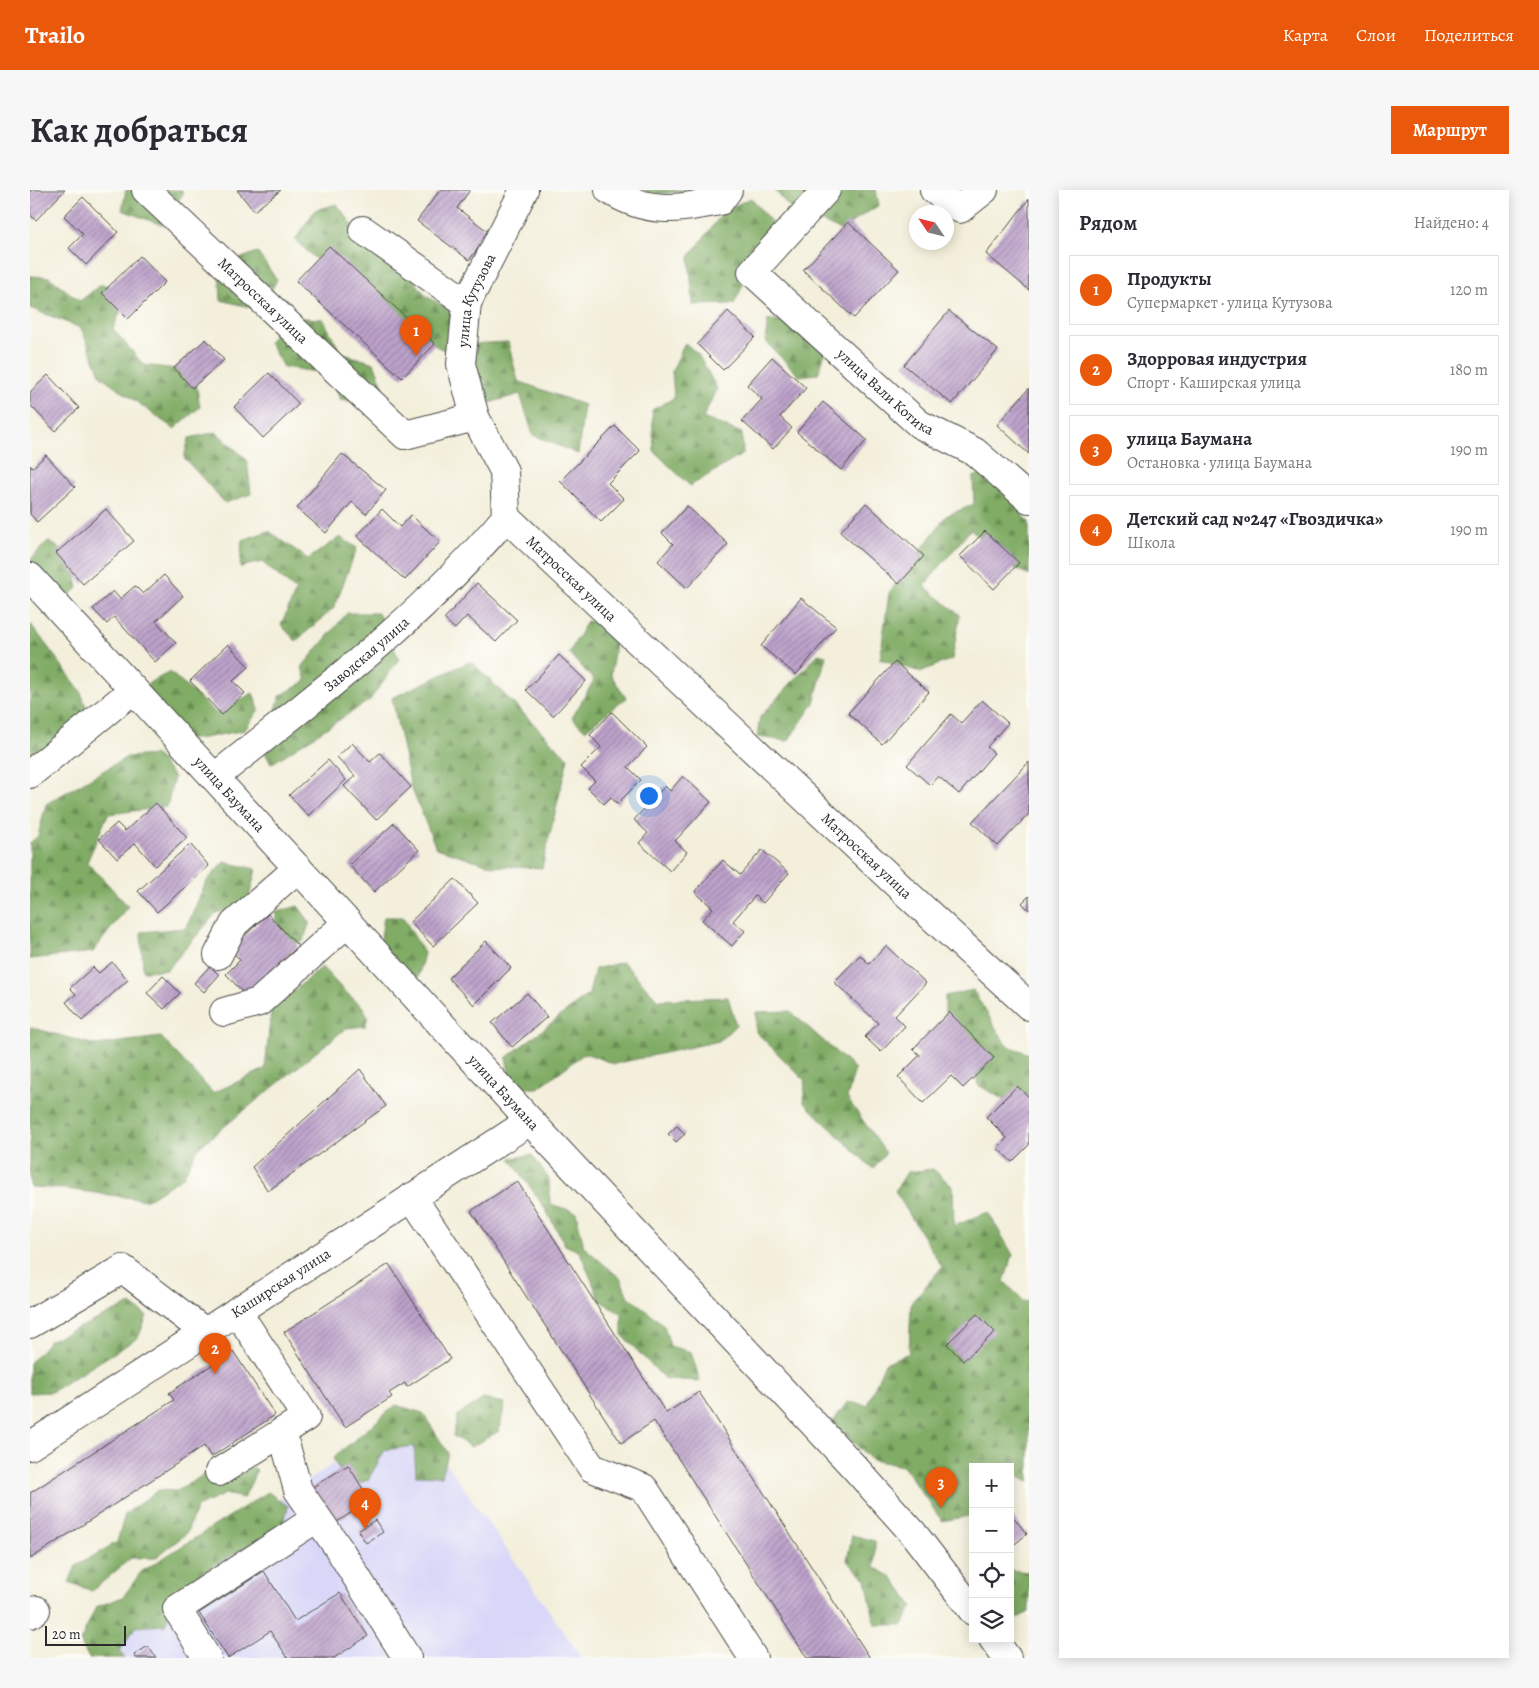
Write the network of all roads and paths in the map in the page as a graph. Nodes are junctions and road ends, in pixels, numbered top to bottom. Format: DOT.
graph roads {
  1 [pos="146,190"];
  2 [pos="524,190"];
  3 [pos="609,190"];
  4 [pos="728,190"];
  5 [pos="826,190"];
  6 [pos="934,190"];
  7 [pos="984,190"];
  8 [pos="363,230"];
  9 [pos="467,303"];
  10 [pos="476,417"];
  11 [pos="1029,499"];
  12 [pos="506,517"];
  13 [pos="30,577"];
  14 [pos="133,690"];
  15 [pos="30,774"];
  16 [pos="215,778"];
  17 [pos="298,868"];
  18 [pos="348,922"];
  19 [pos="218,955"];
  20 [pos="1029,1006"];
  21 [pos="224,1012"];
  22 [pos="530,1121"];
  23 [pos="412,1197"];
  24 [pos="237,1311"];
  25 [pos="30,1324"];
  26 [pos="205,1332"];
  27 [pos="282,1432"];
  28 [pos="30,1446"];
  29 [pos="219,1472"];
  30 [pos="317,1518"];
  31 [pos="969,1606"];
  32 [pos="997,1643"];
  33 [pos="208,1658"];
  34 [pos="407,1658"];
  35 [pos="754,1658"];
  36 [pos="1007,1658"];
  1 -- 10 [label="street, Матросская улица"];
  2 -- 9 [label="street, улица Кутузова"];
  3 -- 4 [label="street"];
  5 -- 11 [label="street, улица Вали Котика"];
  6 -- 7 [label="street"];
  8 -- 9 [label="street"];
  9 -- 10 [label="street, улица Кутузова"];
  10 -- 12 [label="street"];
  12 -- 16 [label="street, Заводская улица"];
  12 -- 20 [label="street, Матросская улица"];
  13 -- 14 [label="street, улица Баумана"];
  14 -- 15 [label="street"];
  14 -- 16 [label="street, улица Баумана"];
  16 -- 17 [label="street, улица Баумана"];
  17 -- 18 [label="street, улица Баумана"];
  17 -- 19 [label="street"];
  18 -- 21 [label="street"];
  18 -- 22 [label="street, улица Баумана"];
  22 -- 23 [label="street, Каширская улица"];
  22 -- 31 [label="street, улица Баумана"];
  23 -- 24 [label="street, Каширская улица"];
  23 -- 35 [label="street"];
  24 -- 26 [label="street, Каширская улица"];
  24 -- 27 [label="street"];
  25 -- 26 [label="street"];
  26 -- 28 [label="street, Каширская улица"];
  27 -- 29 [label="street"];
  27 -- 30 [label="street"];
  30 -- 33 [label="street"];
  30 -- 34 [label="street"];
  32 -- 36 [label="street"];
}
